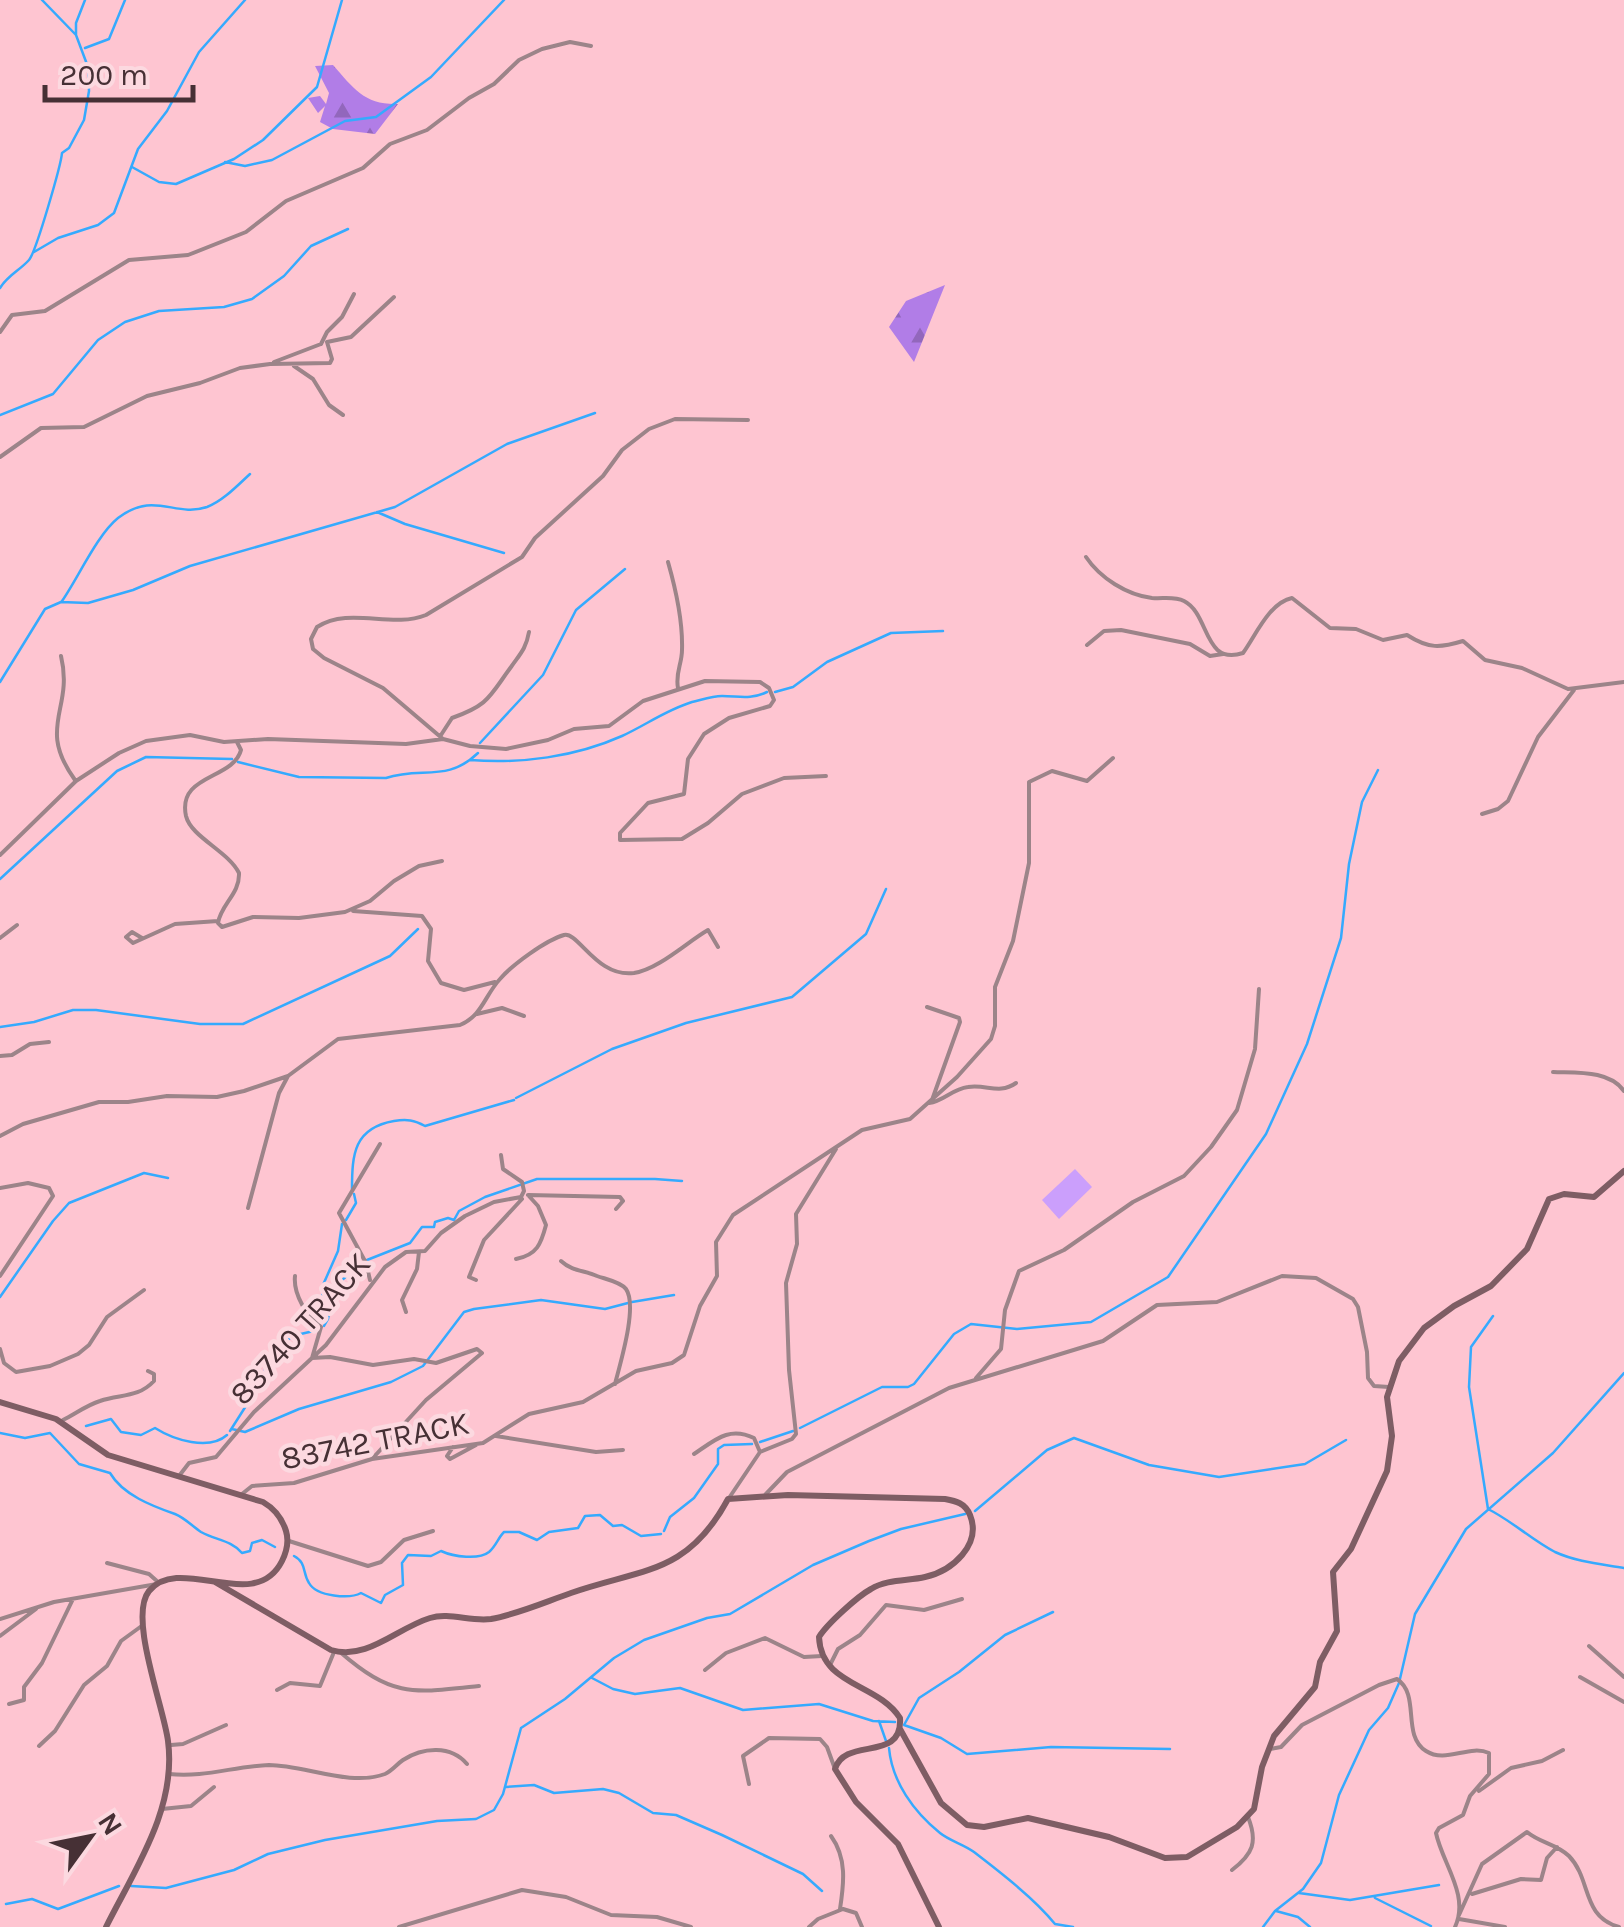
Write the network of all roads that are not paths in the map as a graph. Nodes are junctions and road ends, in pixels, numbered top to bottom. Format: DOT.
graph roads {
  1 [pos="591,46"];
  2 [pos="354,294"];
  3 [pos="394,297"];
  4 [pos="0,332"];
  5 [pos="324,344"];
  6 [pos="270,364"];
  7 [pos="294,366"];
  8 [pos="343,415"];
  9 [pos="748,420"];
  10 [pos="0,457"];
  11 [pos="1086,557"];
  12 [pos="668,562"];
  13 [pos="529,632"];
  14 [pos="1087,644"];
  15 [pos="1222,654"];
  16 [pos="60,656"];
  17 [pos="1624,682"];
  18 [pos="678,688"];
  19 [pos="1574,690"];
  20 [pos="442,737"];
  21 [pos="237,742"];
  22 [pos="1113,758"];
  23 [pos="826,776"];
  24 [pos="76,781"];
  25 [pos="1482,814"];
  26 [pos="0,854"];
  27 [pos="442,860"];
  28 [pos="348,911"];
  29 [pos="218,921"];
  30 [pos="18,925"];
  31 [pos="0,938"];
  32 [pos="142,938"];
  33 [pos="718,947"];
  34 [pos="498,981"];
  35 [pos="1259,989"];
  36 [pos="927,1007"];
  37 [pos="477,1014"];
  38 [pos="524,1016"];
  39 [pos="49,1042"];
  40 [pos="0,1056"];
  41 [pos="1553,1072"];
  42 [pos="288,1076"];
  43 [pos="1016,1083"];
  44 [pos="1624,1091"];
  45 [pos="931,1102"];
  46 [pos="0,1136"];
  47 [pos="380,1144"];
  48 [pos="838,1146"];
  49 [pos="501,1155"];
  50 [pos="1624,1171"];
  51 [pos="0,1188"];
  52 [pos="525,1194"];
  53 [pos="248,1208"];
  54 [pos="616,1209"];
  55 [pos="419,1252"];
  56 [pos="516,1259"];
  57 [pos="561,1261"];
  58 [pos="0,1276"];
  59 [pos="295,1276"];
  60 [pos="476,1280"];
  61 [pos="370,1282"];
  62 [pos="144,1290"];
  63 [pos="406,1312"];
  64 [pos="0,1349"];
  65 [pos="312,1358"];
  66 [pos="148,1371"];
  67 [pos="974,1380"];
  68 [pos="615,1384"];
  69 [pos="1389,1387"];
  70 [pos="0,1402"];
  71 [pos="60,1422"];
  72 [pos="496,1436"];
  73 [pos="478,1444"];
  74 [pos="453,1447"];
  75 [pos="623,1450"];
  76 [pos="760,1452"];
  77 [pos="694,1454"];
  78 [pos="372,1459"];
  79 [pos="179,1476"];
  80 [pos="242,1494"];
  81 [pos="764,1496"];
  82 [pos="728,1499"];
  83 [pos="433,1531"];
  84 [pos="288,1540"];
  85 [pos="107,1563"];
  86 [pos="215,1582"];
  87 [pos="158,1584"];
  88 [pos="73,1599"];
  89 [pos="962,1599"];
  90 [pos="40,1606"];
  91 [pos="0,1619"];
  92 [pos="143,1625"];
  93 [pos="0,1636"];
  94 [pos="1589,1646"];
  95 [pos="337,1652"];
  96 [pos="823,1656"];
  97 [pos="829,1667"];
  98 [pos="705,1670"];
  99 [pos="1624,1676"];
  100 [pos="1580,1677"];
  101 [pos="479,1686"];
  102 [pos="277,1690"];
  103 [pos="1624,1702"];
  104 [pos="9,1704"];
  105 [pos="226,1725"];
  106 [pos="900,1729"];
  107 [pos="169,1745"];
  108 [pos="39,1746"];
  109 [pos="1270,1748"];
  110 [pos="1562,1750"];
  111 [pos="467,1764"];
  112 [pos="834,1769"];
  113 [pos="169,1774"];
  114 [pos="749,1784"];
  115 [pos="214,1788"];
  116 [pos="1470,1796"];
  117 [pos="162,1810"];
  118 [pos="1248,1818"];
  119 [pos="1233,1830"];
  120 [pos="1253,1830"];
  121 [pos="831,1836"];
  122 [pos="1557,1847"];
  123 [pos="1232,1870"];
  124 [pos="1469,1895"];
  125 [pos="840,1909"];
  126 [pos="1459,1917"];
  127 [pos="106,1927"];
  128 [pos="399,1927"];
  129 [pos="691,1927"];
  130 [pos="810,1927"];
  131 [pos="862,1927"];
  132 [pos="940,1927"];
  133 [pos="1455,1927"];
  134 [pos="1501,1927"];
  135 [pos="1619,1927"];
  1 -- 4 [label="street"];
  2 -- 5 [label="street"];
  3 -- 5 [label="street"];
  5 -- 6 [label="street"];
  5 -- 7 [label="street"];
  6 -- 7 [label="street"];
  6 -- 10 [label="street"];
  7 -- 8 [label="street"];
  9 -- 20 [label="street"];
  11 -- 15 [label="street"];
  12 -- 18 [label="street"];
  13 -- 20 [label="street"];
  14 -- 15 [label="street"];
  15 -- 19 [label="street"];
  16 -- 24 [label="street"];
  17 -- 19 [label="street"];
  18 -- 20 [label="street"];
  18 -- 23 [label="street"];
  19 -- 25 [label="street"];
  20 -- 21 [label="street"];
  21 -- 24 [label="street"];
  21 -- 29 [label="street"];
  22 -- 45 [label="street, 83742 TRACK"];
  24 -- 26 [label="street"];
  27 -- 28 [label="street"];
  28 -- 29 [label="street"];
  28 -- 34 [label="street"];
  29 -- 32 [label="street"];
  30 -- 31 [label="street"];
  33 -- 34 [label="street"];
  34 -- 37 [label="street"];
  35 -- 67 [label="street"];
  36 -- 45 [label="street"];
  37 -- 38 [label="street"];
  37 -- 42 [label="street"];
  39 -- 40 [label="street"];
  41 -- 44 [label="street"];
  42 -- 46 [label="street"];
  42 -- 53 [label="street"];
  43 -- 45 [label="street"];
  45 -- 48 [label="street, 83742 TRACK"];
  47 -- 61 [label="street"];
  48 -- 68 [label="street, 83742 TRACK"];
  48 -- 76 [label="street"];
  49 -- 52 [label="street"];
  50 -- 69 [label="street"];
  51 -- 58 [label="street"];
  52 -- 54 [label="street, 83740 TRACK"];
  52 -- 55 [label="street, 83740 TRACK"];
  52 -- 56 [label="street"];
  52 -- 60 [label="street"];
  55 -- 61 [label="street, 83740 TRACK"];
  55 -- 63 [label="street"];
  57 -- 68 [label="street"];
  59 -- 65 [label="street"];
  61 -- 65 [label="street, 83740 TRACK"];
  62 -- 64 [label="street"];
  65 -- 78 [label="street"];
  65 -- 79 [label="street, 83740 TRACK"];
  66 -- 71 [label="street"];
  67 -- 69 [label="street"];
  67 -- 81 [label="street"];
  68 -- 72 [label="street, 83742 TRACK"];
  69 -- 109 [label="street"];
  70 -- 71 [label="street"];
  71 -- 79 [label="street"];
  72 -- 73 [label="street, 83742 TRACK"];
  72 -- 75 [label="street"];
  73 -- 74 [label="street, 83742 TRACK"];
  73 -- 74 [label="street"];
  74 -- 78 [label="street, 83742 TRACK"];
  76 -- 77 [label="street"];
  76 -- 82 [label="street"];
  78 -- 80 [label="street, 83742 TRACK"];
  79 -- 80 [label="street"];
  80 -- 84 [label="street"];
  81 -- 82 [label="street"];
  81 -- 96 [label="street"];
  82 -- 95 [label="street"];
  83 -- 84 [label="street"];
  84 -- 86 [label="street"];
  85 -- 87 [label="street"];
  86 -- 87 [label="street"];
  86 -- 95 [label="street"];
  87 -- 88 [label="street"];
  87 -- 92 [label="street"];
  88 -- 90 [label="street"];
  88 -- 104 [label="street"];
  89 -- 97 [label="street"];
  90 -- 91 [label="street"];
  90 -- 93 [label="street"];
  92 -- 107 [label="street"];
  92 -- 108 [label="street"];
  94 -- 99 [label="street"];
  95 -- 101 [label="street"];
  95 -- 102 [label="street"];
  96 -- 97 [label="street"];
  96 -- 98 [label="street"];
  97 -- 106 [label="street"];
  100 -- 103 [label="street"];
  105 -- 107 [label="street"];
  106 -- 112 [label="street"];
  106 -- 119 [label="street"];
  107 -- 113 [label="street"];
  109 -- 116 [label="street"];
  109 -- 118 [label="street"];
  110 -- 116 [label="street"];
  111 -- 113 [label="street"];
  112 -- 114 [label="street"];
  112 -- 132 [label="street"];
  113 -- 117 [label="street"];
  115 -- 117 [label="street"];
  116 -- 126 [label="street"];
  117 -- 127 [label="street"];
  118 -- 119 [label="street"];
  118 -- 120 [label="street"];
  119 -- 120 [label="street"];
  120 -- 123 [label="street"];
  121 -- 125 [label="street"];
  122 -- 124 [label="street"];
  122 -- 124 [label="street"];
  122 -- 135 [label="street"];
  124 -- 126 [label="street"];
  125 -- 130 [label="street"];
  125 -- 131 [label="street"];
  126 -- 133 [label="street"];
  126 -- 134 [label="street"];
  128 -- 129 [label="street"];
}
